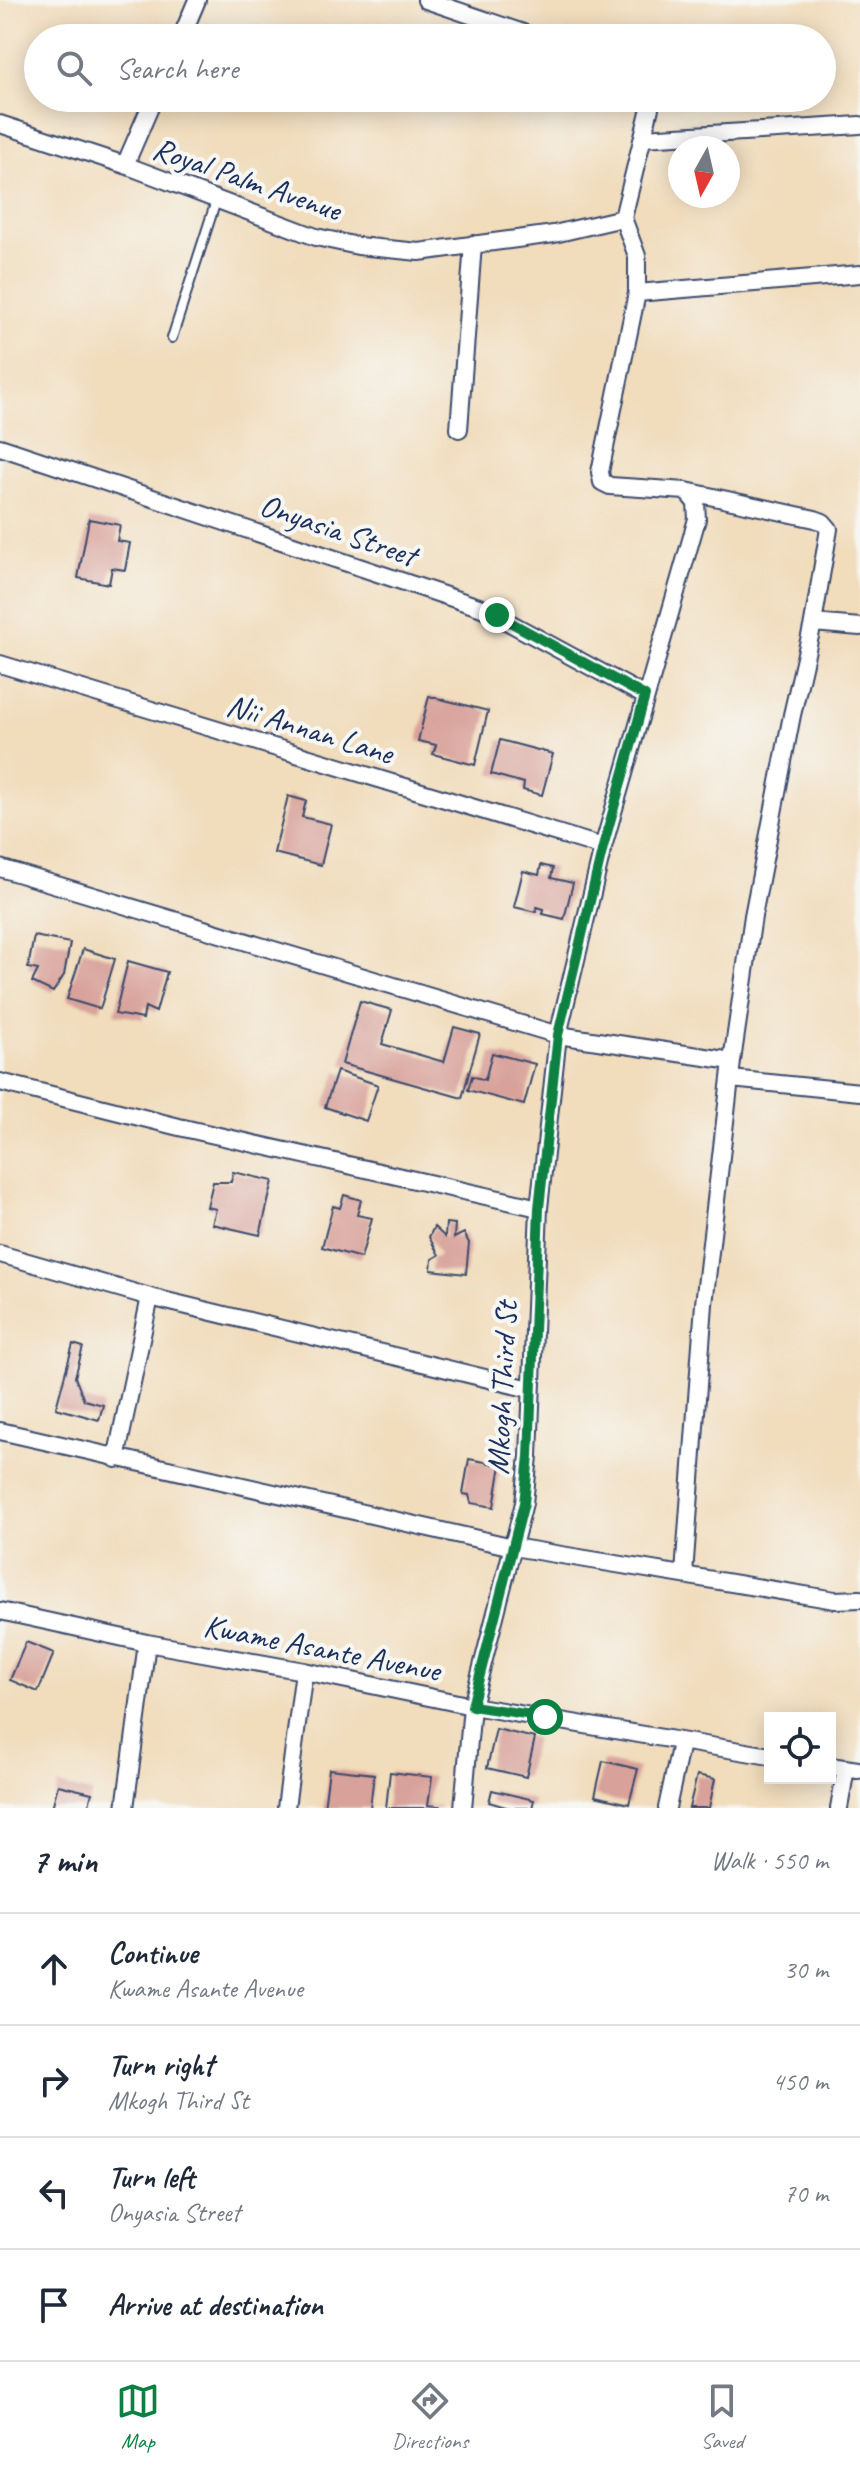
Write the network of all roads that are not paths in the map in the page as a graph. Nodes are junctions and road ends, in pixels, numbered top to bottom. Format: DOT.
graph roads {
  1 [pos="197,0"];
  2 [pos="426,0"];
  3 [pos="187,24"];
  4 [pos="497,24"];
  5 [pos="148,112"];
  6 [pos="649,112"];
  7 [pos="0,124"];
  8 [pos="860,125"];
  9 [pos="643,138"];
  10 [pos="125,165"];
  11 [pos="216,201"];
  12 [pos="623,218"];
  13 [pos="473,244"];
  14 [pos="860,274"];
  15 [pos="637,293"];
  16 [pos="172,338"];
  17 [pos="459,429"];
  18 [pos="0,447"];
  19 [pos="691,497"];
  20 [pos="813,623"];
  21 [pos="860,627"];
  22 [pos="0,664"];
  23 [pos="645,696"];
  24 [pos="603,847"];
  25 [pos="0,868"];
  26 [pos="558,1035"];
  27 [pos="732,1061"];
  28 [pos="731,1079"];
  29 [pos="0,1082"];
  30 [pos="860,1092"];
  31 [pos="539,1208"];
  32 [pos="0,1254"];
  33 [pos="150,1297"];
  34 [pos="530,1389"];
  35 [pos="0,1431"];
  36 [pos="116,1459"];
  37 [pos="513,1547"];
  38 [pos="684,1574"];
  39 [pos="860,1599"];
  40 [pos="0,1611"];
  41 [pos="147,1643"];
  42 [pos="304,1671"];
  43 [pos="472,1706"];
  44 [pos="681,1743"];
  45 [pos="764,1755"];
  46 [pos="845,1768"];
  47 [pos="125,1808"];
  48 [pos="286,1808"];
  49 [pos="463,1808"];
  50 [pos="667,1808"];
  51 [pos="839,1808"];
  1 -- 3 [label="street"];
  2 -- 4 [label="street"];
  5 -- 10 [label="street"];
  6 -- 9 [label="street"];
  7 -- 10 [label="street, Royal Palm Avenue"];
  8 -- 9 [label="street"];
  9 -- 12 [label="street"];
  10 -- 11 [label="street, Royal Palm Avenue"];
  11 -- 13 [label="street, Royal Palm Avenue"];
  11 -- 16 [label="lane"];
  12 -- 13 [label="street, Royal Palm Avenue"];
  12 -- 15 [label="street"];
  13 -- 17 [label="street"];
  14 -- 15 [label="street"];
  15 -- 19 [label="street"];
  18 -- 23 [label="street, Onyasia Street"];
  19 -- 20 [label="street"];
  19 -- 23 [label="street, Mkogh Third St"];
  20 -- 21 [label="street"];
  20 -- 27 [label="street"];
  22 -- 24 [label="street, Nii Annan Lane"];
  23 -- 24 [label="street, Mkogh Third St"];
  24 -- 26 [label="street, Mkogh Third St"];
  25 -- 26 [label="street"];
  26 -- 27 [label="street"];
  26 -- 31 [label="street, Mkogh Third St"];
  27 -- 28 [label="street"];
  28 -- 30 [label="street"];
  28 -- 38 [label="street"];
  29 -- 31 [label="street"];
  31 -- 34 [label="street, Mkogh Third St"];
  32 -- 33 [label="street"];
  33 -- 34 [label="street"];
  33 -- 36 [label="street"];
  34 -- 37 [label="street, Mkogh Third St"];
  35 -- 36 [label="street"];
  36 -- 37 [label="street"];
  37 -- 38 [label="street"];
  37 -- 43 [label="street, Mkogh Third St"];
  38 -- 39 [label="street"];
  40 -- 41 [label="street, Kwame Asante Avenue"];
  41 -- 42 [label="street, Kwame Asante Avenue"];
  41 -- 47 [label="street"];
  42 -- 43 [label="street, Kwame Asante Avenue"];
  42 -- 48 [label="street"];
  43 -- 44 [label="street, Kwame Asante Avenue"];
  43 -- 49 [label="street, Mkogh Third St"];
  44 -- 45 [label="street, Kwame Asante Avenue"];
  44 -- 50 [label="street"];
  46 -- 51 [label="street"];
}
